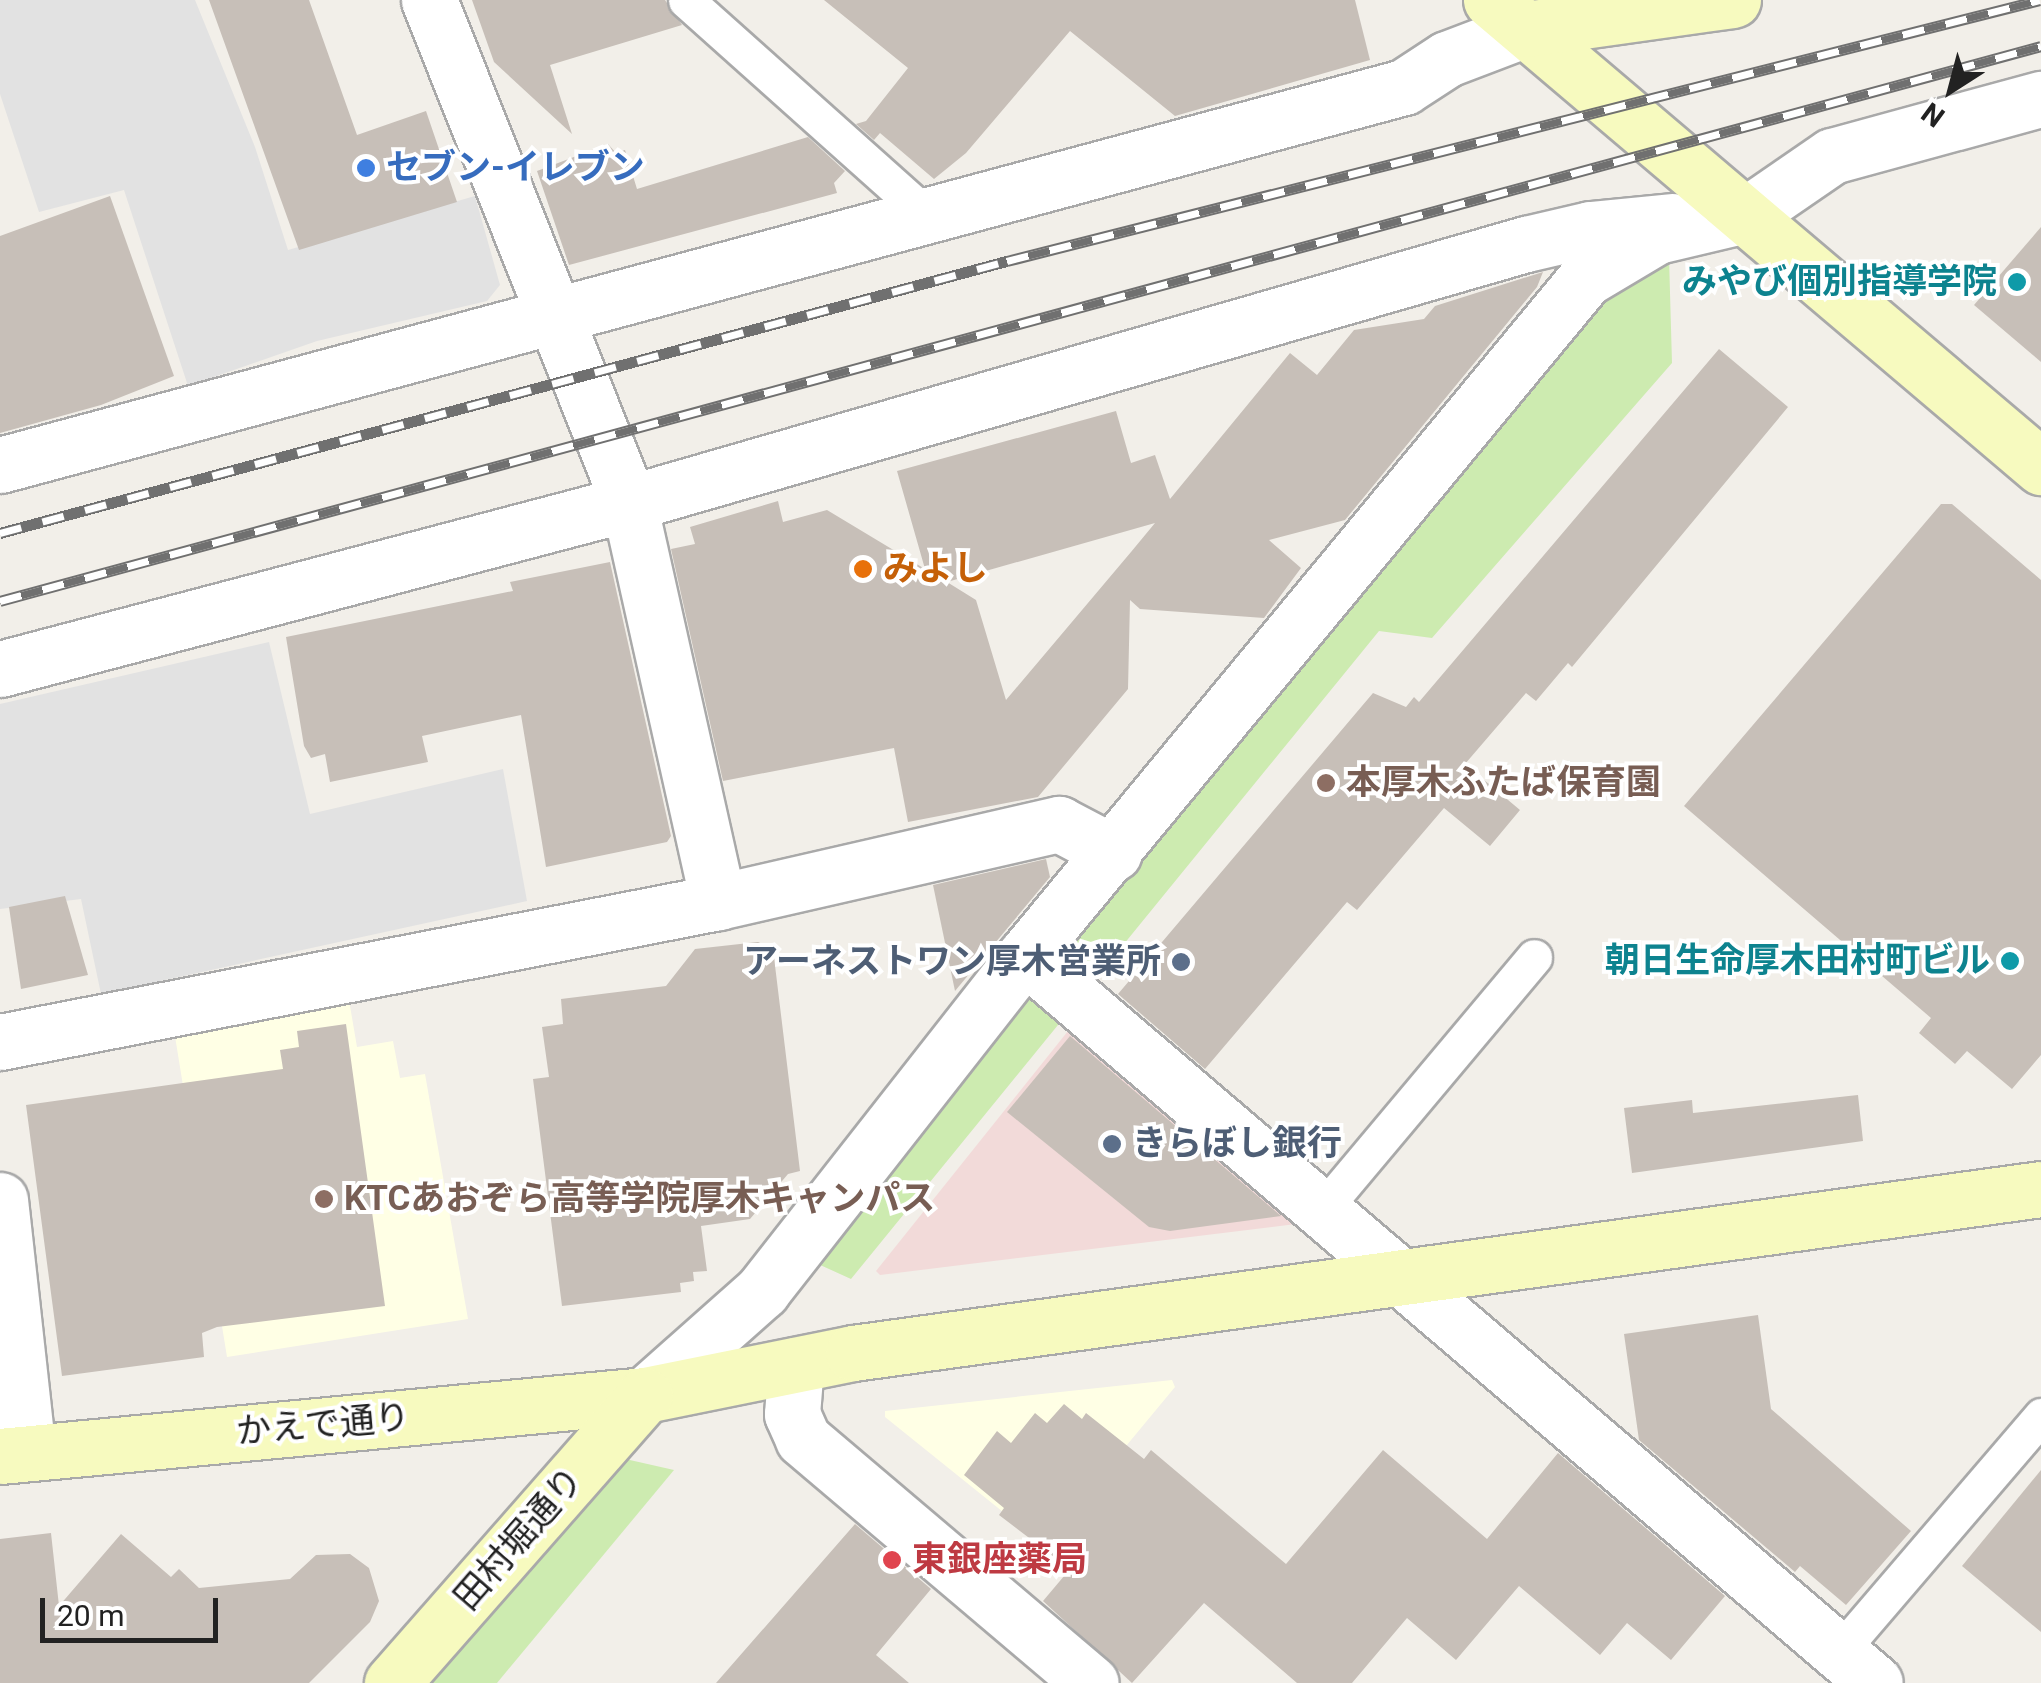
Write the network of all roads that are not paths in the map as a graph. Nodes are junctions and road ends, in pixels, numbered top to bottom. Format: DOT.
graph roads {
  1 [pos="429,0"];
  2 [pos="686,0"];
  3 [pos="1733,0"];
  4 [pos="1508,15"];
  5 [pos="2041,99"];
  6 [pos="922,212"];
  7 [pos="1746,214"];
  8 [pos="550,316"];
  9 [pos="0,465"];
  10 [pos="2041,467"];
  11 [pos="629,503"];
  12 [pos="0,669"];
  13 [pos="1114,853"];
  14 [pos="718,902"];
  15 [pos="1025,956"];
  16 [pos="1534,956"];
  17 [pos="0,1042"];
  18 [pos="2041,1189"];
  19 [pos="0,1200"];
  20 [pos="1322,1210"];
  21 [pos="1398,1275"];
  22 [pos="796,1365"];
  23 [pos="646,1395"];
  24 [pos="2041,1416"];
  25 [pos="14,1454"];
  26 [pos="1857,1668"];
  27 [pos="392,1683"];
  28 [pos="1091,1683"];
  1 -- 8 [label="street"];
  2 -- 6 [label="lane"];
  3 -- 4 [label="street"];
  4 -- 6 [label="street"];
  4 -- 7 [label="street"];
  5 -- 7 [label="street"];
  6 -- 8 [label="street"];
  7 -- 10 [label="street"];
  7 -- 11 [label="street"];
  7 -- 13 [label="street"];
  8 -- 9 [label="street"];
  8 -- 11 [label="street"];
  11 -- 12 [label="street"];
  11 -- 14 [label="street"];
  13 -- 14 [label="street"];
  13 -- 15 [label="street"];
  14 -- 17 [label="street"];
  15 -- 20 [label="street"];
  15 -- 23 [label="street"];
  16 -- 20 [label="lane"];
  18 -- 21 [label="street, かえで通り"];
  19 -- 25 [label="street"];
  20 -- 21 [label="street"];
  21 -- 22 [label="street, かえで通り"];
  21 -- 26 [label="street"];
  22 -- 23 [label="street, かえで通り"];
  22 -- 28 [label="street"];
  23 -- 25 [label="street, かえで通り"];
  23 -- 27 [label="street, 田村堀通り"];
  24 -- 26 [label="lane"];
}
